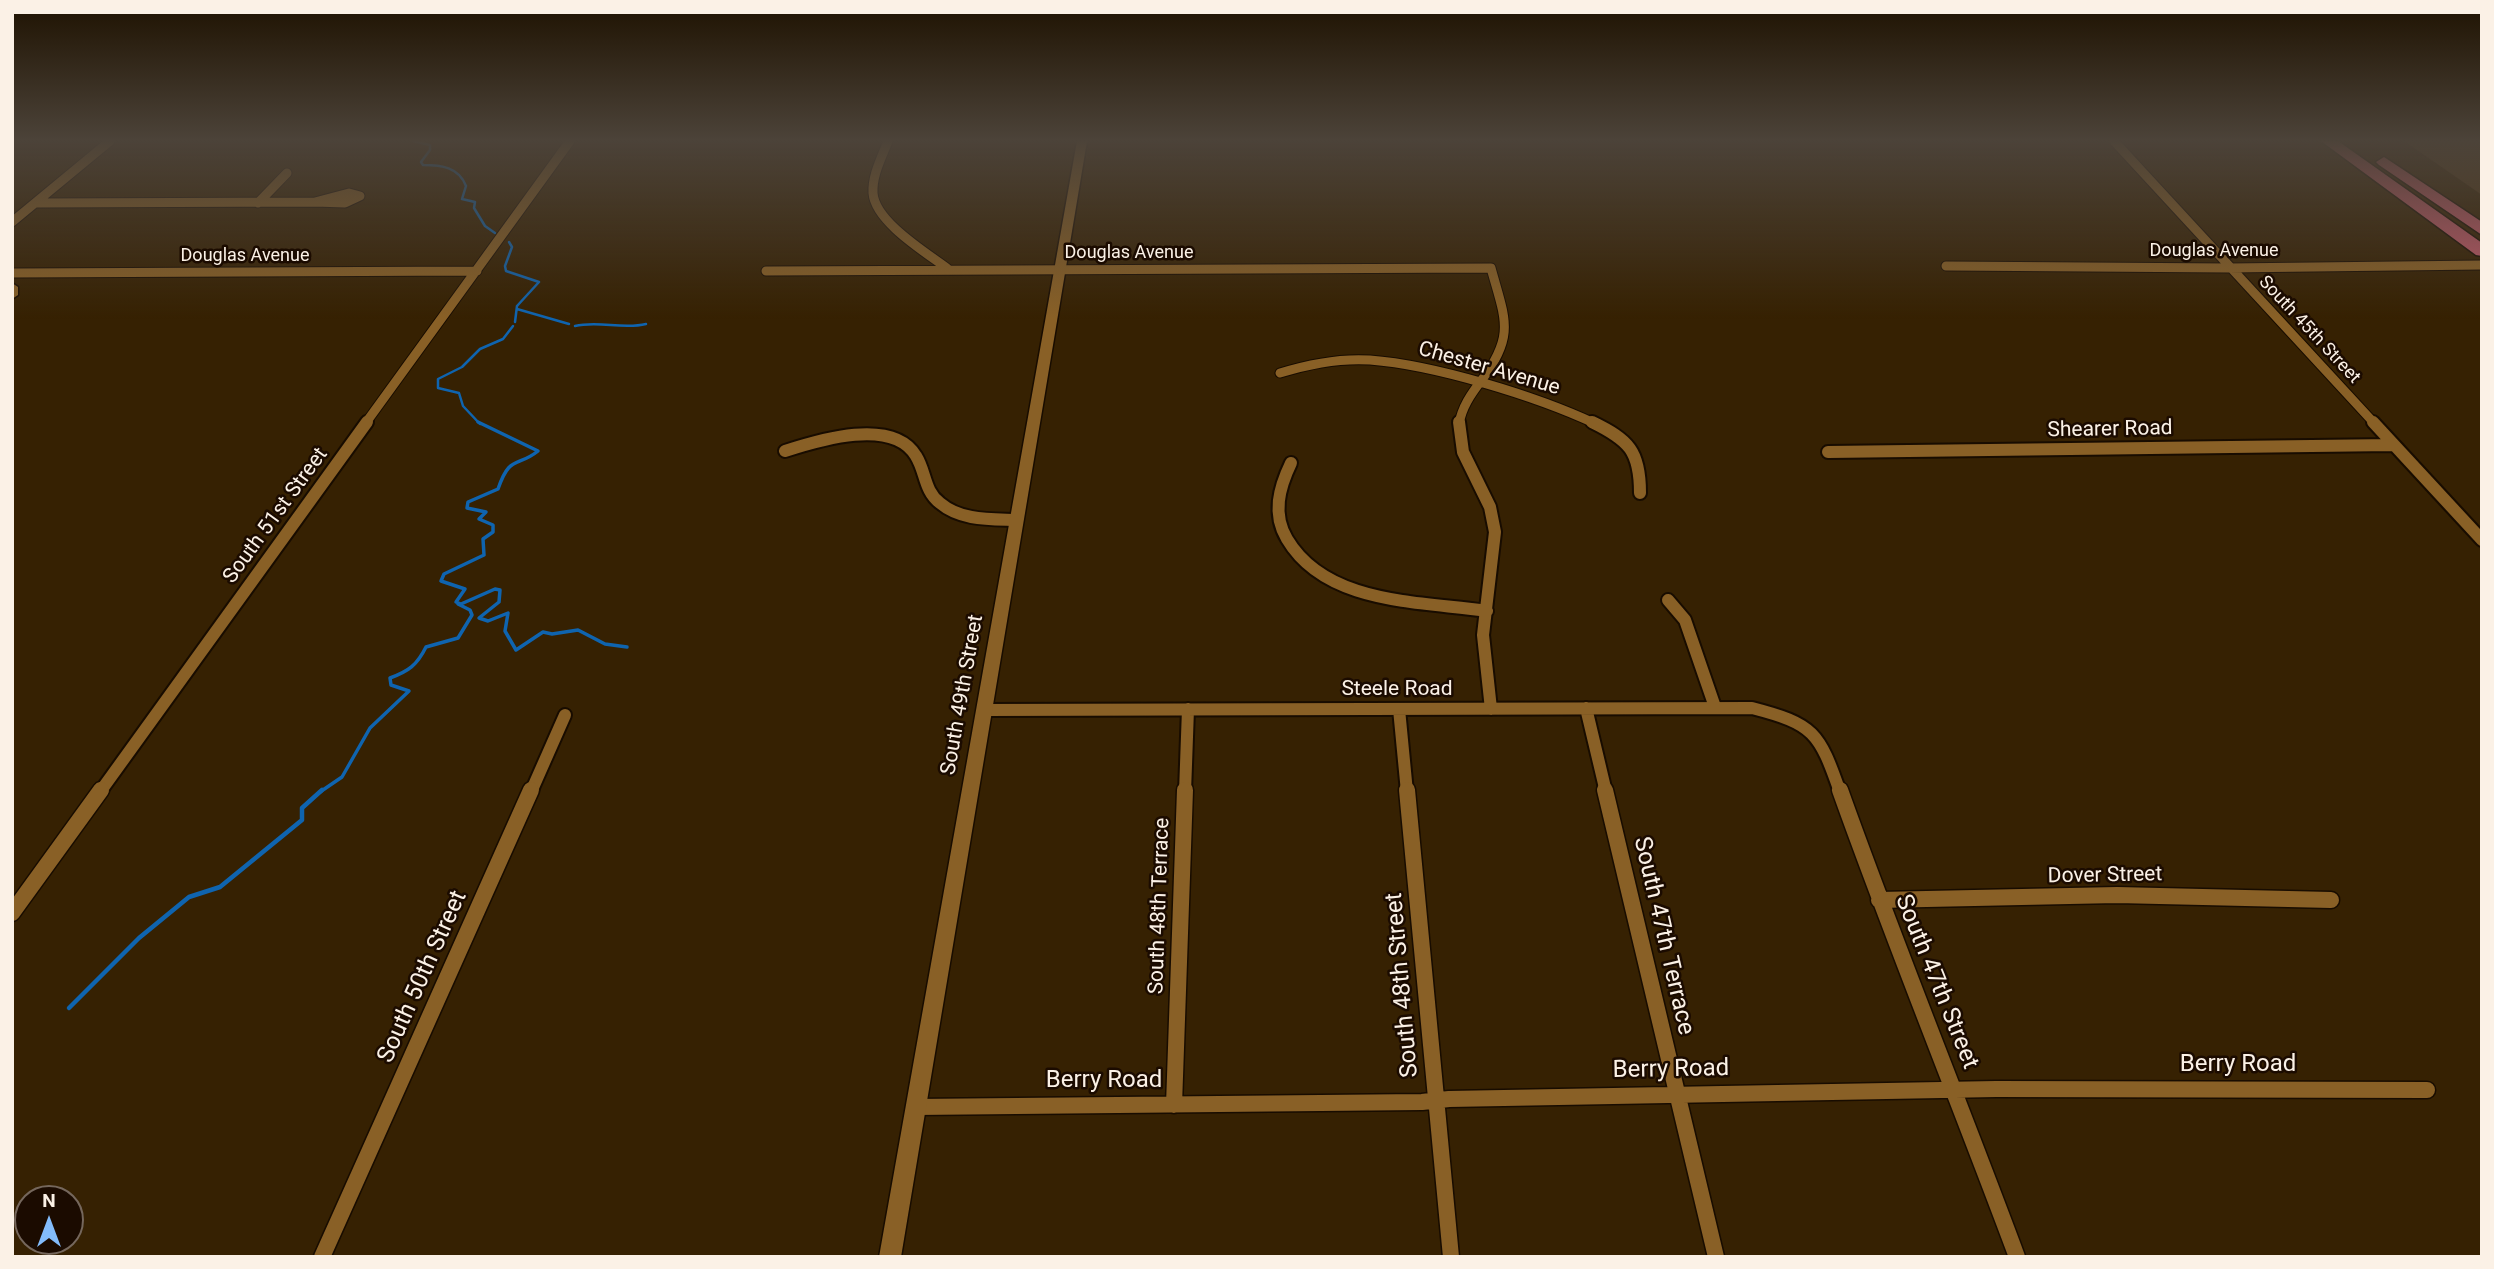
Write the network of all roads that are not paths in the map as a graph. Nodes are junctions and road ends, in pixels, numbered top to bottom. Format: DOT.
graph roads {
  1 [pos="38,200"];
  2 [pos="261,200"];
  3 [pos="528,200"];
  4 [pos="875,200"];
  5 [pos="1072,200"];
  6 [pos="2168,200"];
  7 [pos="2407,200"];
  8 [pos="2439,200"];
  9 [pos="316,202"];
  10 [pos="35,203"];
  11 [pos="258,203"];
  12 [pos="12,222"];
  13 [pos="2482,230"];
  14 [pos="2481,255"];
  15 [pos="1946,266"];
  16 [pos="2229,268"];
  17 [pos="948,269"];
  18 [pos="1060,269"];
  19 [pos="477,271"];
  20 [pos="766,271"];
  21 [pos="12,273"];
  22 [pos="12,287"];
  23 [pos="12,296"];
  24 [pos="1280,373"];
  25 [pos="1478,384"];
  26 [pos="2392,445"];
  27 [pos="785,451"];
  28 [pos="1828,452"];
  29 [pos="1291,463"];
  30 [pos="1640,493"];
  31 [pos="1017,520"];
  32 [pos="2482,540"];
  33 [pos="1668,600"];
  34 [pos="1487,611"];
  35 [pos="1715,707"];
  36 [pos="1586,708"];
  37 [pos="1188,709"];
  38 [pos="1399,709"];
  39 [pos="1491,709"];
  40 [pos="984,710"];
  41 [pos="565,715"];
  42 [pos="1807,728"];
  43 [pos="1879,900"];
  44 [pos="2331,900"];
  45 [pos="12,913"];
  46 [pos="1955,1090"];
  47 [pos="2427,1090"];
  48 [pos="1677,1095"];
  49 [pos="1437,1101"];
  50 [pos="1174,1105"];
  51 [pos="915,1107"];
  52 [pos="322,1257"];
  53 [pos="890,1257"];
  54 [pos="1451,1257"];
  55 [pos="1716,1257"];
  56 [pos="2017,1257"];
  1 -- 10 [label="street"];
  2 -- 11 [label="street"];
  3 -- 19 [label="street, South 51st Street"];
  4 -- 17 [label="street"];
  5 -- 18 [label="street, South 49th Street"];
  6 -- 16 [label="street, South 45th Street"];
  7 -- 14 [label="highway"];
  8 -- 13 [label="highway"];
  9 -- 11 [label="street"];
  10 -- 11 [label="street"];
  10 -- 12 [label="street"];
  14 -- 16 [label="street, Douglas Avenue"];
  15 -- 16 [label="street, Douglas Avenue"];
  16 -- 26 [label="street, South 45th Street"];
  17 -- 18 [label="street, Douglas Avenue"];
  17 -- 20 [label="street, Douglas Avenue"];
  18 -- 25 [label="street, Douglas Avenue"];
  18 -- 31 [label="street, South 49th Street"];
  19 -- 21 [label="street, Douglas Avenue"];
  19 -- 45 [label="street, South 51st Street"];
  22 -- 23 [label="street"];
  24 -- 25 [label="street, Chester Avenue"];
  25 -- 30 [label="street, Chester Avenue"];
  25 -- 34 [label="street"];
  26 -- 28 [label="street, Shearer Road"];
  26 -- 32 [label="street, South 45th Street"];
  27 -- 31 [label="street"];
  29 -- 34 [label="street"];
  31 -- 40 [label="street, South 49th Street"];
  33 -- 35 [label="street"];
  34 -- 39 [label="street"];
  35 -- 36 [label="street, Steele Road"];
  35 -- 42 [label="street, Steele Road"];
  36 -- 39 [label="street, Steele Road"];
  36 -- 48 [label="street, South 47th Terrace"];
  37 -- 38 [label="street, Steele Road"];
  37 -- 40 [label="street, Steele Road"];
  37 -- 50 [label="street, South 48th Terrace"];
  38 -- 39 [label="street, Steele Road"];
  38 -- 49 [label="street, South 48th Street"];
  40 -- 51 [label="street, South 49th Street"];
  41 -- 52 [label="street, South 50th Street"];
  42 -- 43 [label="street, South 47th Street"];
  43 -- 44 [label="street, Dover Street"];
  43 -- 46 [label="street, South 47th Street"];
  46 -- 47 [label="street, Berry Road"];
  46 -- 48 [label="street, Berry Road"];
  46 -- 56 [label="street, South 47th Street"];
  48 -- 49 [label="street, Berry Road"];
  48 -- 55 [label="street, South 47th Terrace"];
  49 -- 50 [label="street, Berry Road"];
  49 -- 54 [label="street, South 48th Street"];
  50 -- 51 [label="street, Berry Road"];
  51 -- 53 [label="street, South 49th Street"];
}
